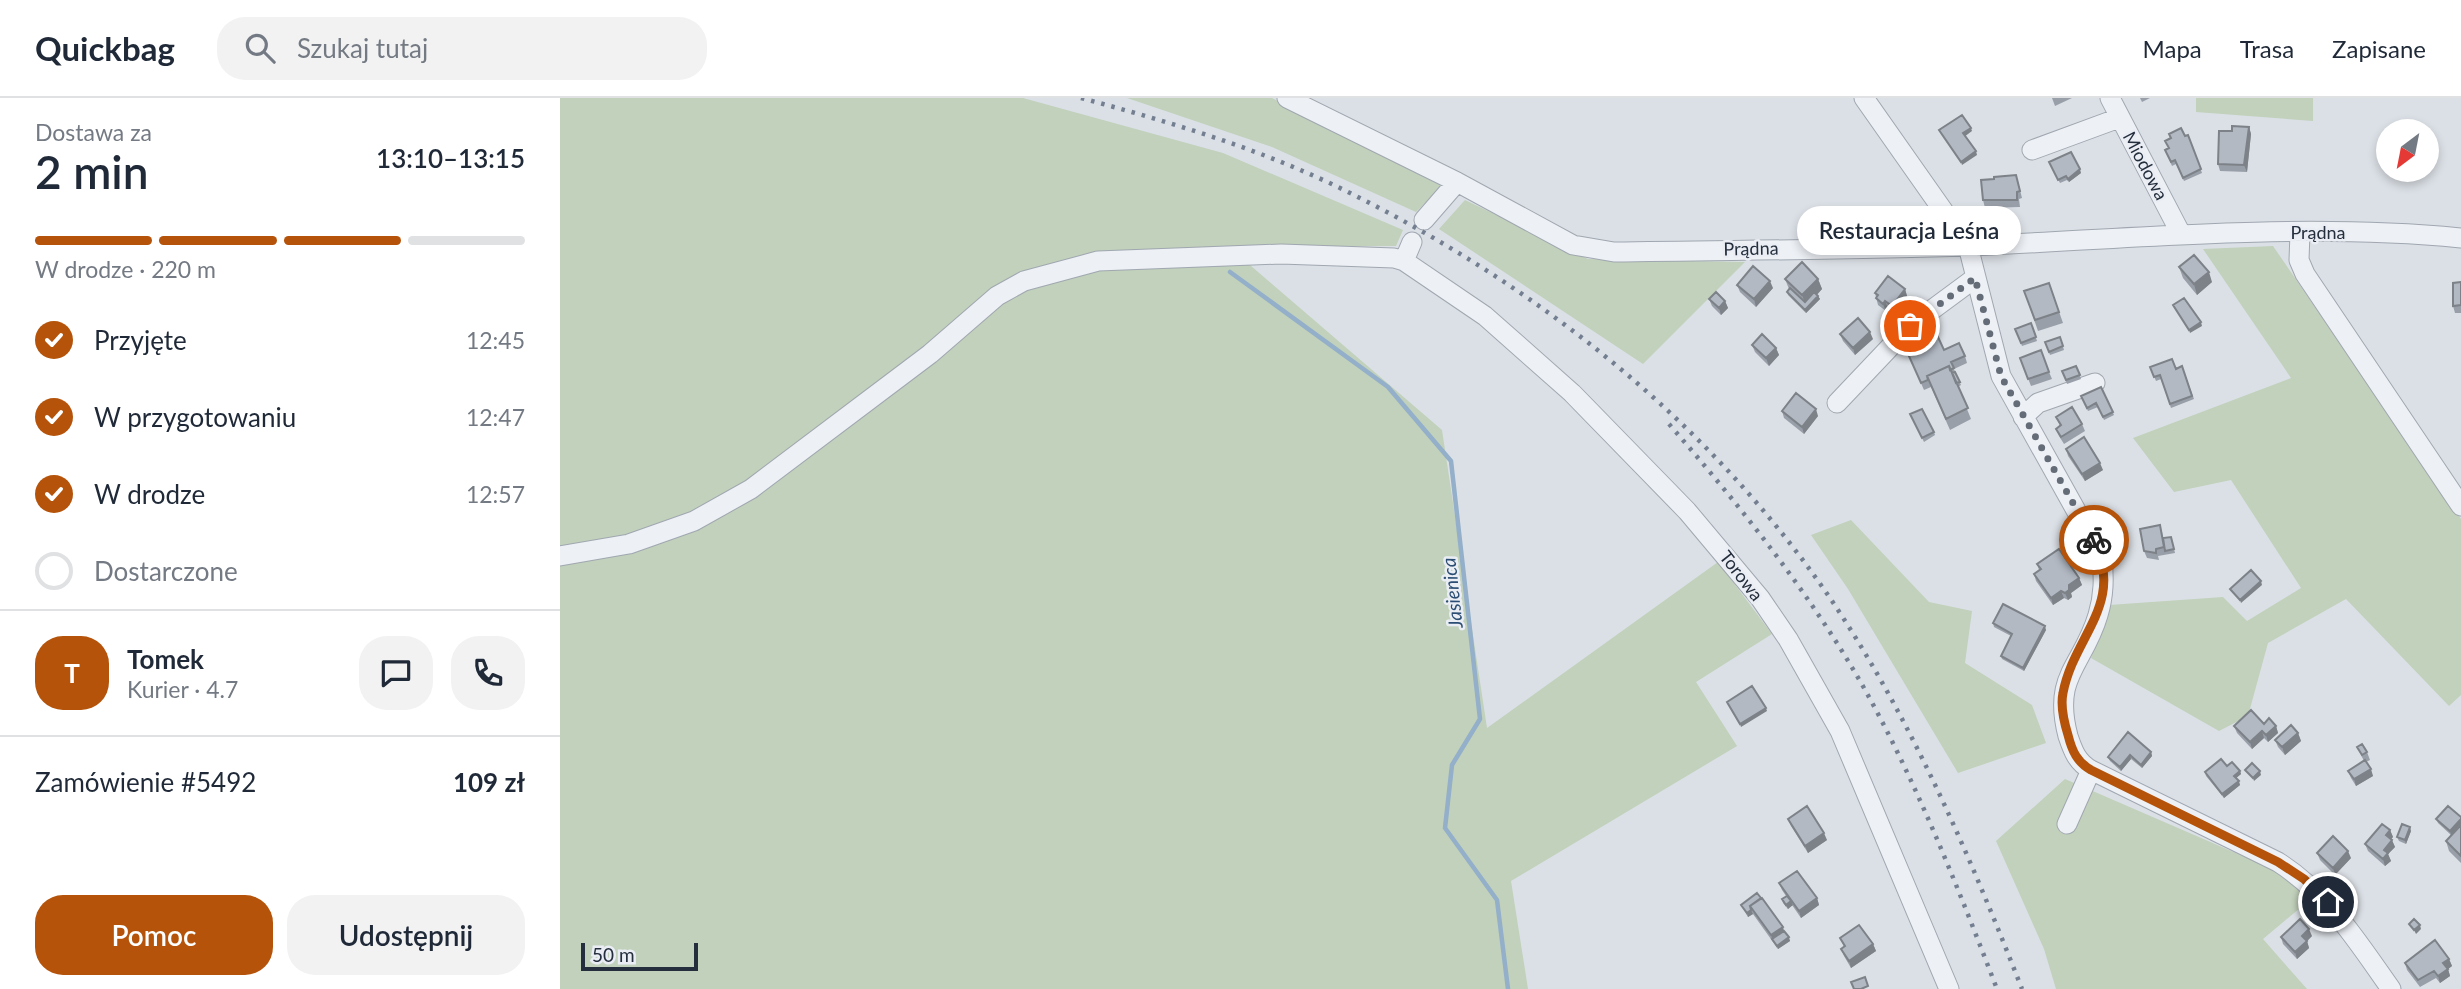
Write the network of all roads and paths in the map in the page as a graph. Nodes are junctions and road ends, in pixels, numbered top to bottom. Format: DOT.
graph roads {
  1 [pos="1287,98"];
  2 [pos="1864,98"];
  3 [pos="2110,98"];
  4 [pos="2119,118"];
  5 [pos="2032,150"];
  6 [pos="1457,182"];
  7 [pos="1424,220"];
  8 [pos="2300,233"];
  9 [pos="2181,234"];
  10 [pos="2461,238"];
  11 [pos="1412,242"];
  12 [pos="1968,246"];
  13 [pos="1404,261"];
  14 [pos="1975,278"];
  15 [pos="2095,383"];
  16 [pos="1837,403"];
  17 [pos="2023,417"];
  18 [pos="2461,506"];
  19 [pos="560,556"];
  20 [pos="2091,770"];
  21 [pos="2067,824"];
  22 [pos="1949,989"];
  23 [pos="2391,989"];
  1 -- 6 [label="street, Prądna"];
  2 -- 12 [label="street"];
  3 -- 4 [label="street, Miodowa"];
  4 -- 5 [label="street"];
  4 -- 9 [label="street, Miodowa"];
  6 -- 7 [label="street"];
  6 -- 12 [label="street, Prądna"];
  8 -- 9 [label="street, Prądna"];
  8 -- 10 [label="street, Prądna"];
  8 -- 18 [label="street"];
  9 -- 12 [label="street, Prądna"];
  11 -- 13 [label="street"];
  12 -- 14 [label="street"];
  13 -- 19 [label="street"];
  13 -- 22 [label="street, Torowa"];
  14 -- 16 [label="street"];
  14 -- 17 [label="street"];
  15 -- 17 [label="street"];
  17 -- 20 [label="street"];
  20 -- 21 [label="street"];
  20 -- 23 [label="street"];
}
